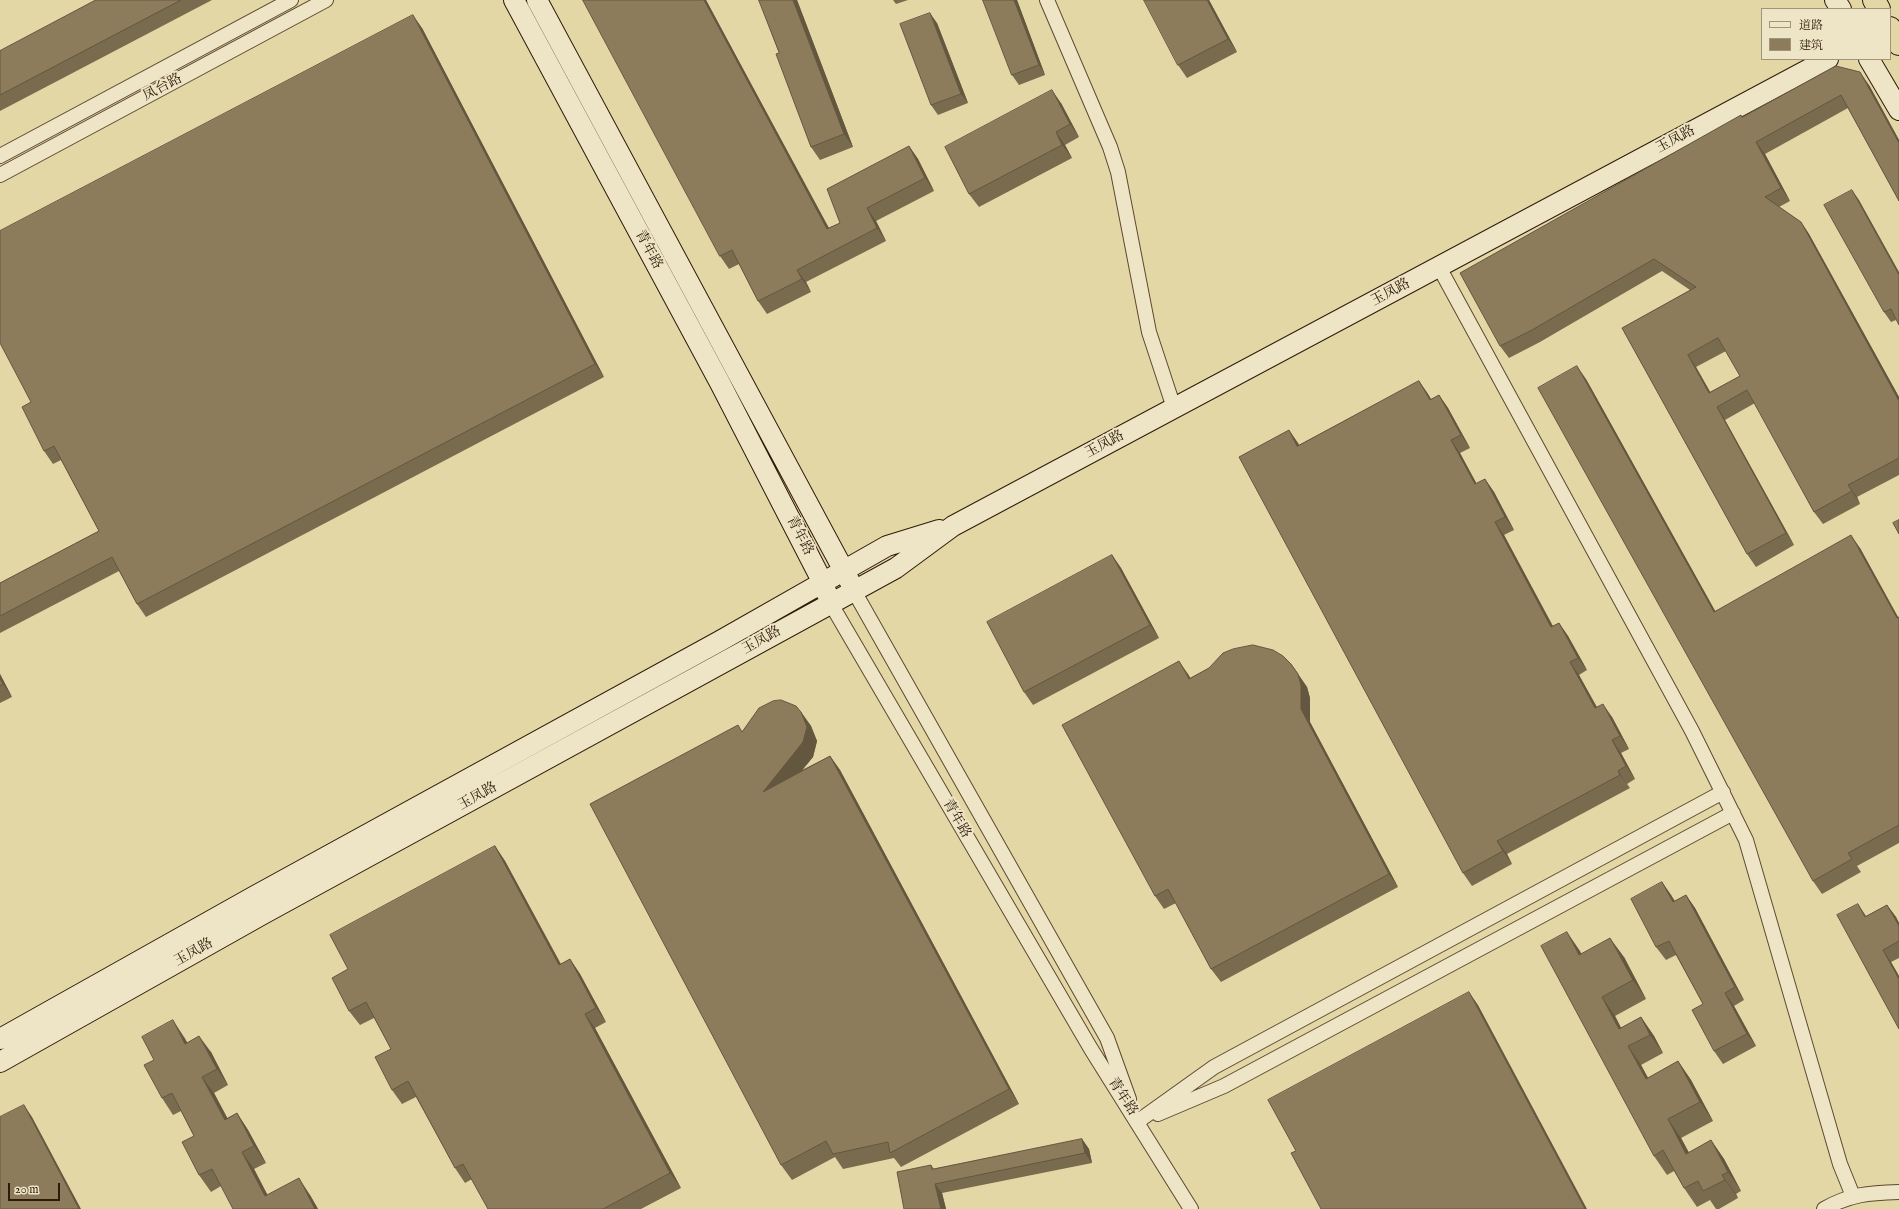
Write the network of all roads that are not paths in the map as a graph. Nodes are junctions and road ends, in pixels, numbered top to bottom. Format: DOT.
graph roads {
  1 [pos="291,0"];
  2 [pos="326,0"];
  3 [pos="514,0"];
  4 [pos="537,0"];
  5 [pos="1047,0"];
  6 [pos="1891,29"];
  7 [pos="1899,44"];
  8 [pos="1826,60"];
  9 [pos="1870,60"];
  10 [pos="1899,110"];
  11 [pos="0,156"];
  12 [pos="0,175"];
  13 [pos="1439,267"];
  14 [pos="1174,408"];
  15 [pos="952,526"];
  16 [pos="843,570"];
  17 [pos="823,583"];
  18 [pos="854,591"];
  19 [pos="831,604"];
  20 [pos="1723,792"];
  21 [pos="1733,813"];
  22 [pos="0,1039"];
  23 [pos="0,1062"];
  24 [pos="1137,1122"];
  25 [pos="1899,1192"];
  26 [pos="1853,1196"];
  27 [pos="1191,1209"];
  28 [pos="1824,1209"];
  1 -- 11 [label="street, 凤台路"];
  2 -- 12 [label="street, 凤台路"];
  3 -- 17 [label="street, 青年路"];
  4 -- 16 [label="street, 青年路"];
  5 -- 14 [label="street"];
  6 -- 7 [label="highway"];
  8 -- 13 [label="street, 玉凤路"];
  9 -- 10 [label="street"];
  13 -- 14 [label="street, 玉凤路"];
  13 -- 20 [label="street"];
  14 -- 15 [label="street, 玉凤路"];
  15 -- 16 [label="street, 玉凤路"];
  15 -- 18 [label="street, 玉凤路"];
  16 -- 17 [label="street, 玉凤路"];
  16 -- 18 [label="street, 青年路"];
  17 -- 19 [label="street, 青年路"];
  17 -- 22 [label="street, 玉凤路"];
  18 -- 19 [label="street, 玉凤路"];
  18 -- 24 [label="street, 青年路"];
  19 -- 23 [label="street, 玉凤路"];
  19 -- 24 [label="street, 青年路"];
  20 -- 21 [label="street"];
  20 -- 24 [label="street"];
  21 -- 24 [label="street"];
  21 -- 26 [label="street"];
  24 -- 27 [label="street"];
  25 -- 26 [label="street"];
  26 -- 28 [label="street"];
}
